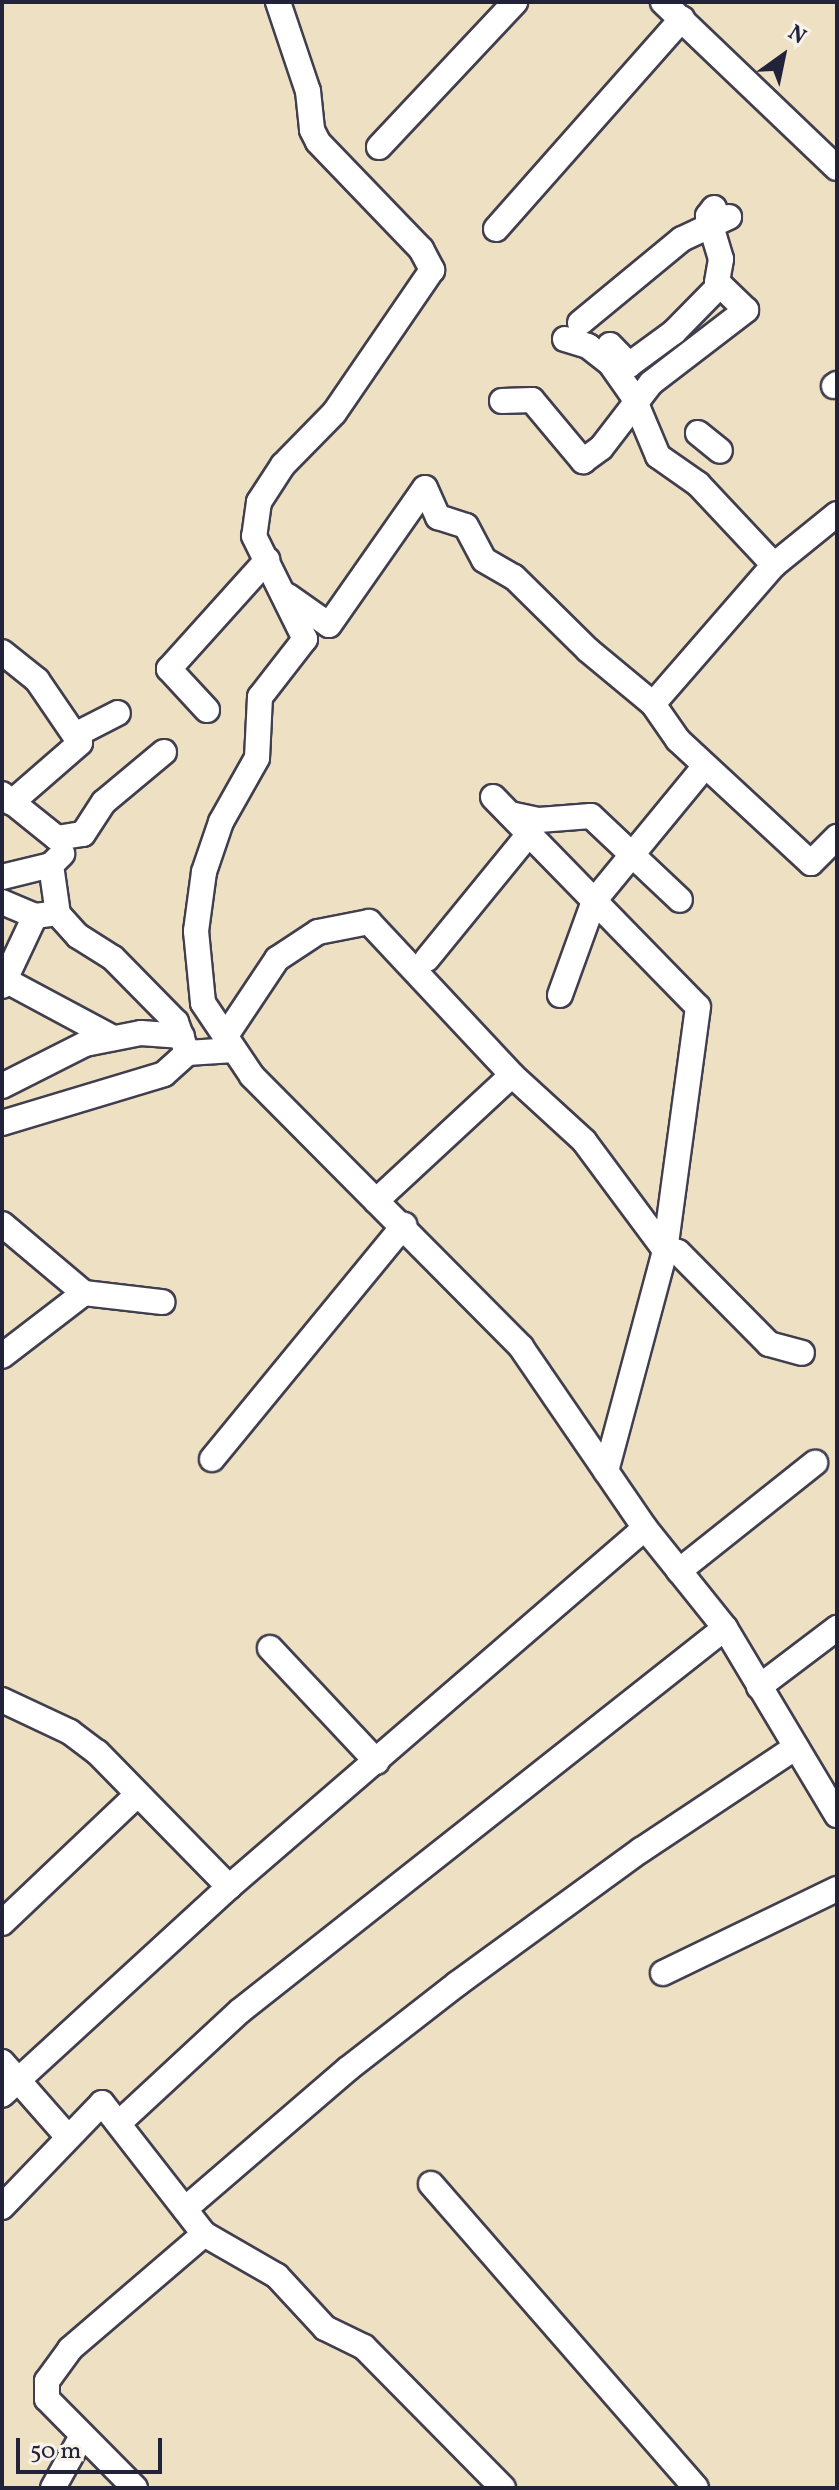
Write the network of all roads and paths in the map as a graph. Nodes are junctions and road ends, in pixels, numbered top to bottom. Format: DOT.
graph roads {
  1 [pos="278,2"];
  2 [pos="515,2"];
  3 [pos="663,2"];
  4 [pos="682,19"];
  5 [pos="379,147"];
  6 [pos="837,168"];
  7 [pos="496,229"];
  8 [pos="720,285"];
  9 [pos="574,330"];
  10 [pos="635,400"];
  11 [pos="502,401"];
  12 [pos="698,433"];
  13 [pos="720,451"];
  14 [pos="837,514"];
  15 [pos="267,560"];
  16 [pos="774,565"];
  17 [pos="285,594"];
  18 [pos="5,649"];
  19 [pos="653,704"];
  20 [pos="207,710"];
  21 [pos="118,713"];
  22 [pos="75,735"];
  23 [pos="164,752"];
  24 [pos="705,766"];
  25 [pos="6,798"];
  26 [pos="83,834"];
  27 [pos="529,834"];
  28 [pos="837,837"];
  29 [pos="634,853"];
  30 [pos="51,865"];
  31 [pos="2,877"];
  32 [pos="680,900"];
  33 [pos="594,901"];
  34 [pos="2,902"];
  35 [pos="46,915"];
  36 [pos="427,959"];
  37 [pos="5,971"];
  38 [pos="560,995"];
  39 [pos="113,1038"];
  40 [pos="229,1043"];
  41 [pos="184,1044"];
  42 [pos="512,1075"];
  43 [pos="2,1086"];
  44 [pos="2,1123"];
  45 [pos="376,1201"];
  46 [pos="2,1224"];
  47 [pos="404,1225"];
  48 [pos="666,1247"];
  49 [pos="84,1293"];
  50 [pos="162,1302"];
  51 [pos="802,1353"];
  52 [pos="2,1356"];
  53 [pos="212,1459"];
  54 [pos="815,1463"];
  55 [pos="606,1471"];
  56 [pos="645,1528"];
  57 [pos="679,1571"];
  58 [pos="725,1628"];
  59 [pos="837,1628"];
  60 [pos="270,1648"];
  61 [pos="759,1687"];
  62 [pos="2,1700"];
  63 [pos="796,1747"];
  64 [pos="377,1762"];
  65 [pos="828,1776"];
  66 [pos="137,1795"];
  67 [pos="837,1815"];
  68 [pos="229,1887"];
  69 [pos="837,1889"];
  70 [pos="2,1923"];
  71 [pos="663,1973"];
  72 [pos="7,2079"];
  73 [pos="119,2123"];
  74 [pos="68,2137"];
  75 [pos="431,2184"];
  76 [pos="2,2207"];
  77 [pos="185,2209"];
  78 [pos="204,2234"];
  79 [pos="82,2436"];
  80 [pos="53,2488"];
  81 [pos="135,2488"];
  82 [pos="503,2488"];
  83 [pos="696,2488"];
  1 -- 15 [label="street"];
  2 -- 5 [label="street"];
  3 -- 4 [label="street"];
  4 -- 6 [label="street"];
  4 -- 7 [label="street"];
  8 -- 9 [label="street"];
  8 -- 9 [label="street"];
  8 -- 10 [label="street"];
  9 -- 10 [label="street"];
  10 -- 11 [label="street"];
  10 -- 16 [label="street"];
  12 -- 13 [label="street"];
  14 -- 16 [label="street"];
  15 -- 17 [label="street"];
  15 -- 20 [label="street"];
  16 -- 19 [label="street"];
  17 -- 19 [label="street"];
  17 -- 40 [label="street"];
  18 -- 22 [label="street"];
  19 -- 24 [label="street"];
  21 -- 22 [label="street"];
  22 -- 25 [label="street"];
  23 -- 26 [label="street"];
  24 -- 28 [label="street"];
  24 -- 29 [label="street"];
  25 -- 26 [label="street"];
  26 -- 30 [label="street"];
  27 -- 29 [label="street"];
  27 -- 33 [label="street"];
  27 -- 36 [label="street"];
  29 -- 32 [label="street"];
  29 -- 33 [label="street"];
  30 -- 31 [label="street"];
  30 -- 35 [label="street"];
  33 -- 38 [label="street"];
  33 -- 48 [label="street"];
  34 -- 35 [label="street"];
  35 -- 37 [label="street"];
  35 -- 41 [label="street"];
  37 -- 39 [label="street"];
  39 -- 41 [label="street"];
  39 -- 43 [label="street"];
  40 -- 41 [label="street"];
  40 -- 42 [label="street"];
  40 -- 45 [label="street"];
  41 -- 44 [label="street"];
  42 -- 45 [label="street"];
  42 -- 48 [label="street"];
  45 -- 47 [label="street"];
  46 -- 49 [label="street"];
  47 -- 53 [label="street"];
  47 -- 55 [label="street"];
  48 -- 51 [label="street"];
  48 -- 55 [label="street"];
  49 -- 50 [label="street"];
  49 -- 52 [label="street"];
  54 -- 57 [label="street"];
  55 -- 56 [label="street"];
  56 -- 57 [label="street"];
  56 -- 64 [label="street"];
  57 -- 58 [label="street"];
  58 -- 61 [label="street"];
  58 -- 73 [label="street"];
  59 -- 61 [label="street"];
  60 -- 64 [label="street"];
  61 -- 63 [label="street"];
  62 -- 66 [label="street"];
  63 -- 65 [label="street"];
  63 -- 77 [label="street"];
  64 -- 68 [label="street"];
  65 -- 67 [label="street"];
  66 -- 68 [label="street"];
  66 -- 70 [label="street"];
  68 -- 72 [label="street"];
  69 -- 71 [label="street"];
  72 -- 74 [label="street"];
  73 -- 74 [label="street"];
  73 -- 77 [label="street"];
  74 -- 76 [label="street"];
  75 -- 83 [label="street"];
  77 -- 78 [label="street"];
  78 -- 79 [label="street"];
  78 -- 82 [label="street"];
  79 -- 80 [label="street"];
  79 -- 81 [label="street"];
}
